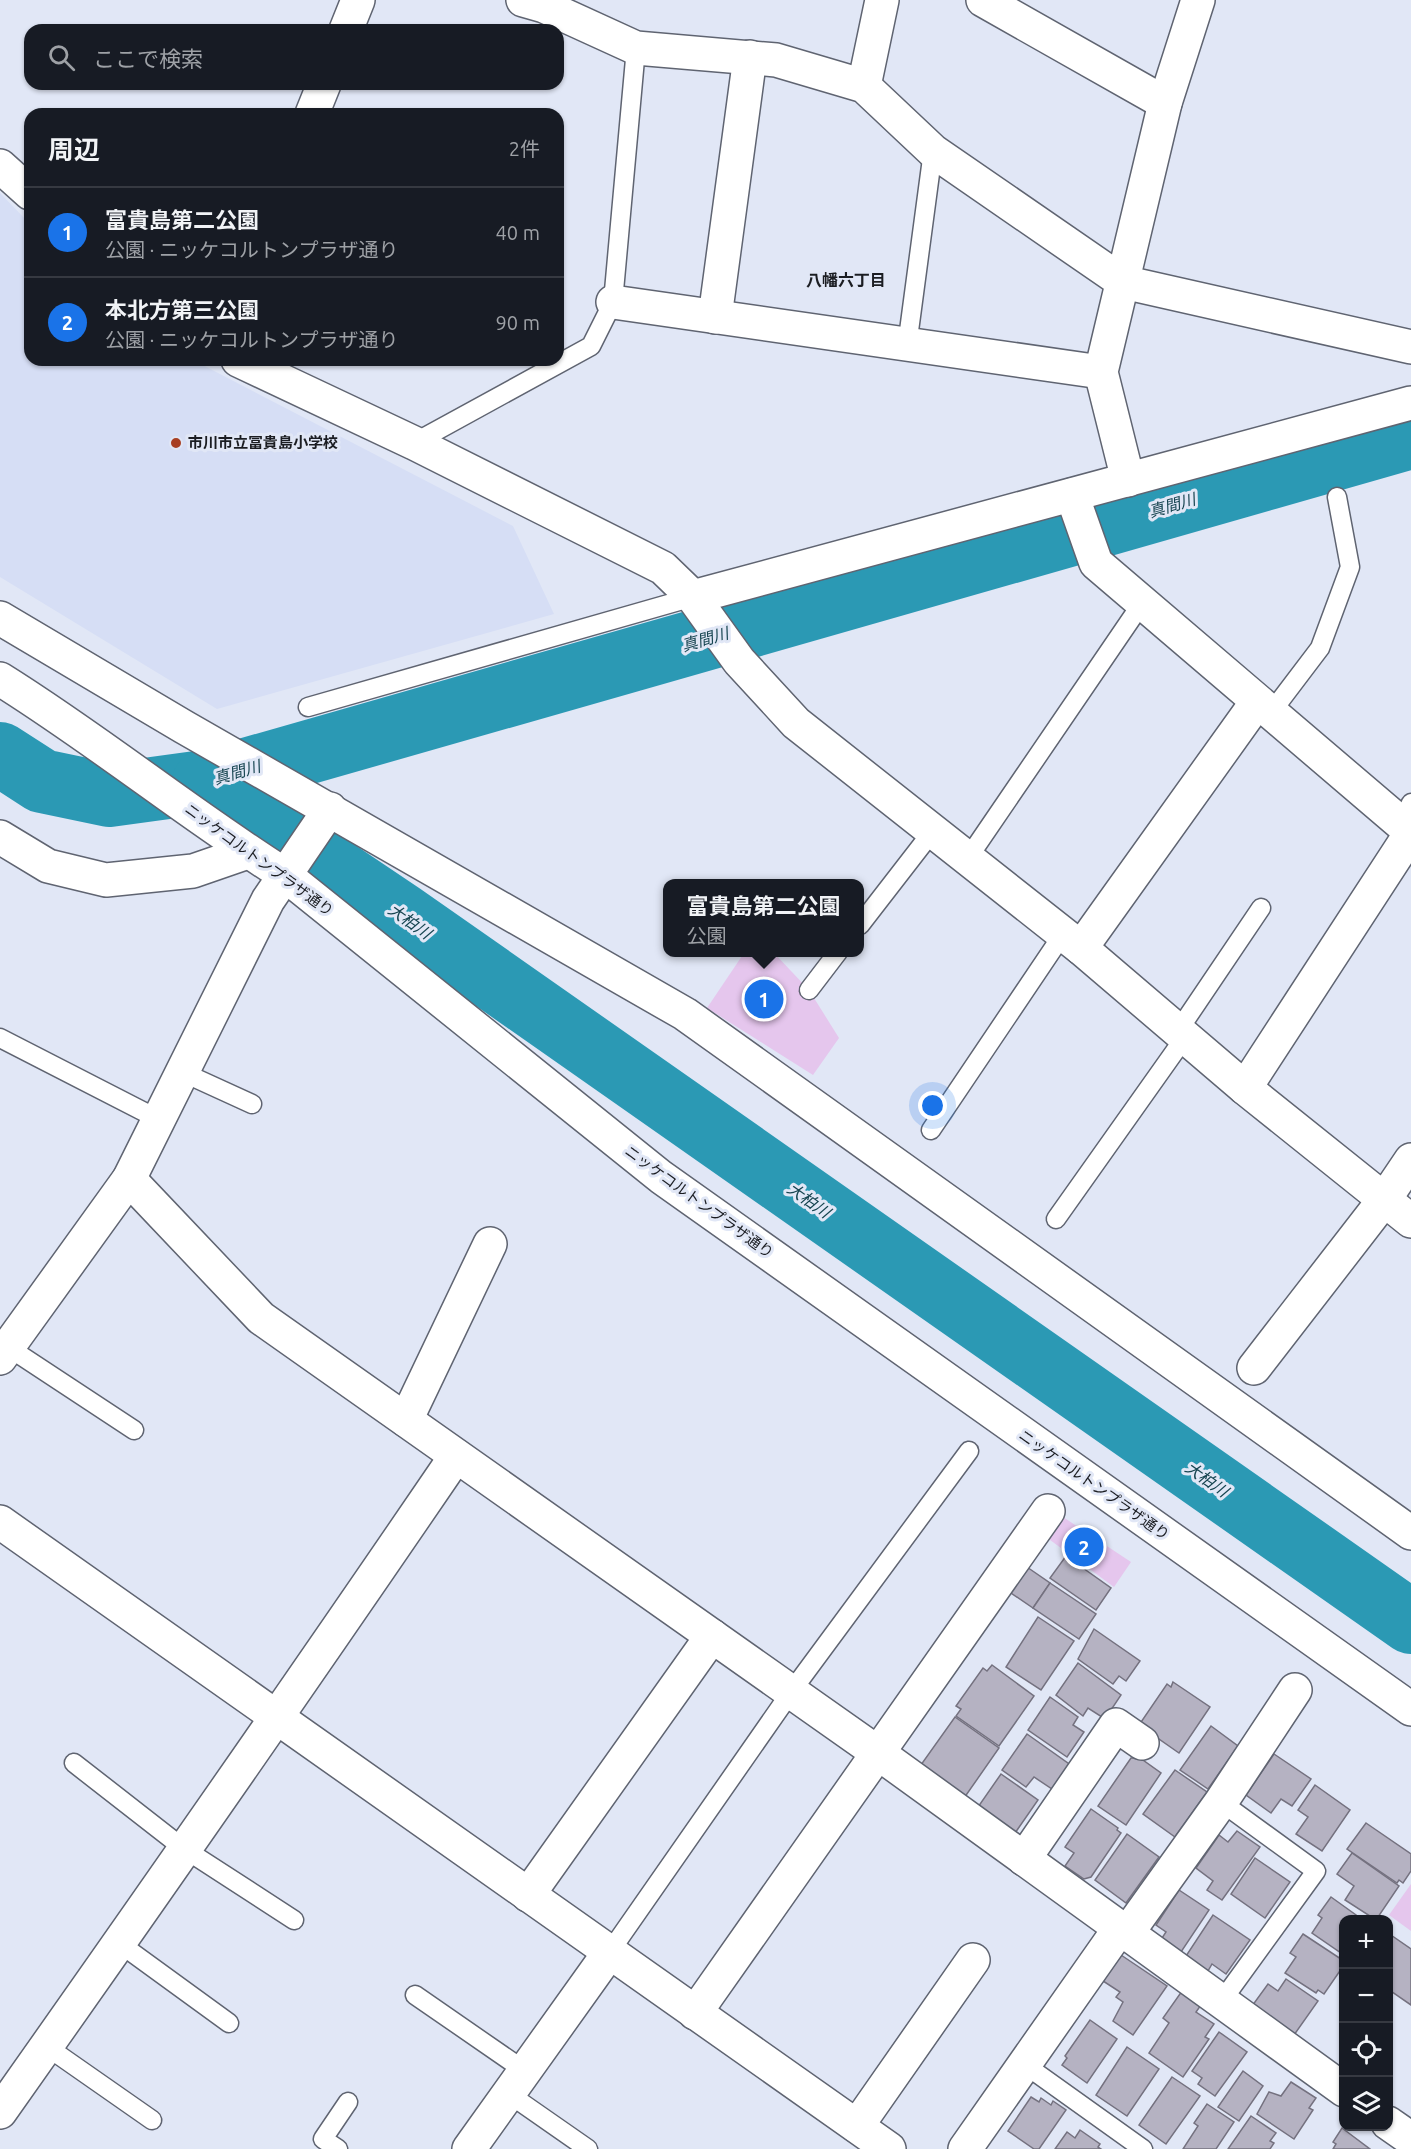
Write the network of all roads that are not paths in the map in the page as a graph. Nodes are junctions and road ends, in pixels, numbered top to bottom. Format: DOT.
graph roads {
  1 [pos="358,0"];
  2 [pos="523,0"];
  3 [pos="882,0"];
  4 [pos="983,0"];
  5 [pos="1198,0"];
  6 [pos="348,24"];
  7 [pos="636,48"];
  8 [pos="750,57"];
  9 [pos="864,86"];
  10 [pos="322,90"];
  11 [pos="1165,103"];
  12 [pos="314,108"];
  13 [pos="933,151"];
  14 [pos="0,166"];
  15 [pos="24,188"];
  16 [pos="1123,282"];
  17 [pos="613,302"];
  18 [pos="715,317"];
  19 [pos="907,346"];
  20 [pos="1411,347"];
  21 [pos="564,361"];
  22 [pos="251,366"];
  23 [pos="554,366"];
  24 [pos="1101,372"];
  25 [pos="1411,403"];
  26 [pos="414,442"];
  27 [pos="1128,480"];
  28 [pos="1071,495"];
  29 [pos="1337,497"];
  30 [pos="693,597"];
  31 [pos="1142,603"];
  32 [pos="0,618"];
  33 [pos="0,679"];
  34 [pos="308,707"];
  35 [pos="1264,708"];
  36 [pos="330,809"];
  37 [pos="1409,823"];
  38 [pos="932,832"];
  39 [pos="0,837"];
  40 [pos="245,850"];
  41 [pos="968,858"];
  42 [pos="285,875"];
  43 [pos="1261,908"];
  44 [pos="864,920"];
  45 [pos="1072,941"];
  46 [pos="834,957"];
  47 [pos="810,990"];
  48 [pos="1181,1034"];
  49 [pos="0,1038"];
  50 [pos="182,1072"];
  51 [pos="1245,1088"];
  52 [pos="252,1104"];
  53 [pos="158,1119"];
  54 [pos="931,1130"];
  55 [pos="1411,1160"];
  56 [pos="129,1179"];
  57 [pos="1384,1200"];
  58 [pos="1056,1219"];
  59 [pos="1411,1221"];
  60 [pos="490,1244"];
  61 [pos="5,1344"];
  62 [pos="1254,1368"];
  63 [pos="406,1420"];
  64 [pos="134,1430"];
  65 [pos="969,1452"];
  66 [pos="456,1456"];
  67 [pos="1048,1511"];
  68 [pos="0,1522"];
  69 [pos="1411,1533"];
  70 [pos="712,1636"];
  71 [pos="1295,1690"];
  72 [pos="791,1692"];
  73 [pos="1411,1709"];
  74 [pos="278,1718"];
  75 [pos="1142,1743"];
  76 [pos="878,1753"];
  77 [pos="74,1763"];
  78 [pos="1221,1802"];
  79 [pos="183,1848"];
  80 [pos="1024,1859"];
  81 [pos="528,1896"];
  82 [pos="294,1920"];
  83 [pos="1120,1928"];
  84 [pos="119,1942"];
  85 [pos="609,1953"];
  86 [pos="973,1960"];
  87 [pos="414,1995"];
  88 [pos="1221,2002"];
  89 [pos="695,2013"];
  90 [pos="229,2023"];
  91 [pos="46,2046"];
  92 [pos="1024,2064"];
  93 [pos="517,2082"];
  94 [pos="1339,2086"];
  95 [pos="348,2102"];
  96 [pos="0,2112"];
  97 [pos="152,2120"];
  98 [pos="856,2126"];
  99 [pos="1393,2126"];
  100 [pos="1411,2139"];
  101 [pos="338,2149"];
  102 [pos="469,2149"];
  103 [pos="588,2149"];
  104 [pos="889,2149"];
  105 [pos="965,2149"];
  106 [pos="1143,2149"];
  1 -- 6 [label="street"];
  2 -- 7 [label="street"];
  3 -- 9 [label="street"];
  4 -- 11 [label="street"];
  5 -- 11 [label="street"];
  7 -- 8 [label="street"];
  7 -- 17 [label="lane"];
  8 -- 9 [label="street"];
  8 -- 18 [label="street"];
  9 -- 13 [label="street"];
  10 -- 12 [label="street"];
  11 -- 16 [label="street"];
  13 -- 16 [label="street"];
  13 -- 19 [label="lane"];
  14 -- 15 [label="street"];
  16 -- 20 [label="street"];
  16 -- 24 [label="street"];
  17 -- 18 [label="street"];
  17 -- 21 [label="lane"];
  18 -- 19 [label="street"];
  19 -- 24 [label="street"];
  22 -- 26 [label="street"];
  23 -- 26 [label="lane"];
  24 -- 27 [label="street"];
  25 -- 27 [label="street"];
  26 -- 30 [label="street"];
  27 -- 28 [label="street"];
  28 -- 30 [label="street"];
  28 -- 31 [label="street"];
  29 -- 35 [label="lane"];
  30 -- 34 [label="lane"];
  30 -- 38 [label="street"];
  31 -- 35 [label="street"];
  31 -- 41 [label="lane"];
  32 -- 36 [label="street"];
  33 -- 40 [label="street, ニッケコルトンプラザ通り"];
  35 -- 37 [label="street"];
  35 -- 45 [label="street"];
  36 -- 42 [label="street"];
  36 -- 69 [label="street"];
  37 -- 51 [label="street"];
  38 -- 41 [label="street"];
  38 -- 44 [label="lane"];
  39 -- 40 [label="street"];
  40 -- 42 [label="street, ニッケコルトンプラザ通り"];
  41 -- 45 [label="street"];
  42 -- 50 [label="street"];
  42 -- 73 [label="street, ニッケコルトンプラザ通り"];
  43 -- 48 [label="lane"];
  45 -- 48 [label="street"];
  45 -- 54 [label="lane"];
  46 -- 47 [label="lane"];
  48 -- 51 [label="street"];
  48 -- 58 [label="lane"];
  49 -- 53 [label="lane"];
  50 -- 52 [label="lane"];
  50 -- 53 [label="street"];
  51 -- 57 [label="street"];
  53 -- 56 [label="street"];
  55 -- 57 [label="street"];
  56 -- 61 [label="street"];
  56 -- 63 [label="street"];
  57 -- 59 [label="street"];
  57 -- 62 [label="street"];
  60 -- 63 [label="street"];
  61 -- 64 [label="lane"];
  63 -- 66 [label="street"];
  65 -- 72 [label="lane"];
  66 -- 70 [label="street"];
  66 -- 74 [label="street"];
  67 -- 76 [label="street"];
  68 -- 74 [label="street"];
  70 -- 72 [label="street"];
  70 -- 81 [label="street"];
  71 -- 78 [label="street"];
  72 -- 76 [label="street"];
  72 -- 85 [label="lane"];
  74 -- 79 [label="street"];
  74 -- 81 [label="street"];
  75 -- 80 [label="street"];
  76 -- 80 [label="street"];
  76 -- 89 [label="street"];
  77 -- 79 [label="lane"];
  78 -- 83 [label="street"];
  78 -- 88 [label="lane"];
  79 -- 82 [label="lane"];
  79 -- 84 [label="street"];
  80 -- 83 [label="street"];
  81 -- 85 [label="street"];
  83 -- 88 [label="street"];
  83 -- 92 [label="street"];
  84 -- 90 [label="lane"];
  84 -- 91 [label="street"];
  85 -- 89 [label="street"];
  85 -- 93 [label="street"];
  86 -- 98 [label="street"];
  87 -- 93 [label="lane"];
  88 -- 94 [label="street"];
  89 -- 98 [label="street"];
  91 -- 96 [label="street"];
  91 -- 97 [label="lane"];
  92 -- 105 [label="street"];
  92 -- 106 [label="lane"];
  93 -- 102 [label="street"];
  93 -- 103 [label="lane"];
  95 -- 101 [label="lane"];
  98 -- 104 [label="street"];
  99 -- 100 [label="street"];
}
